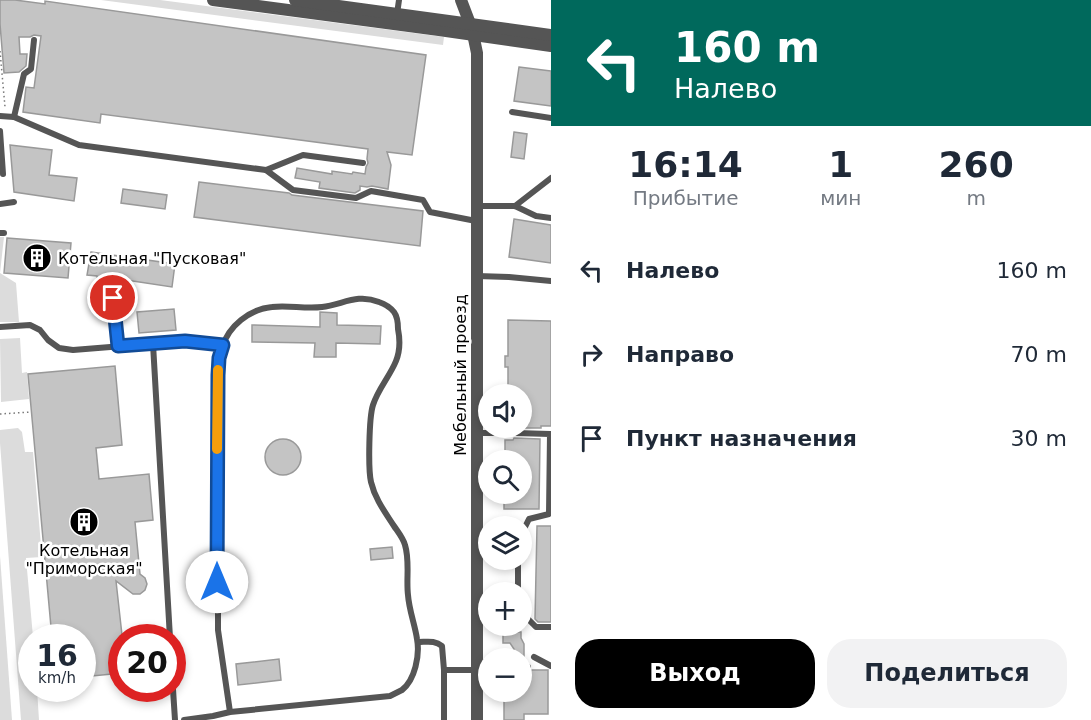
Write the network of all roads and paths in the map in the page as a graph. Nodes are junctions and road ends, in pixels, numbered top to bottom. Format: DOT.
graph roads {
  1 [pos="213,0"];
  2 [pos="295,0"];
  3 [pos="399,0"];
  4 [pos="461,0"];
  5 [pos="332,7"];
  6 [pos="396,19"];
  7 [pos="472,29"];
  8 [pos="551,35"];
  9 [pos="34,40"];
  10 [pos="551,46"];
  11 [pos="0,51"];
  12 [pos="5,108"];
  13 [pos="512,112"];
  14 [pos="0,116"];
  15 [pos="14,117"];
  16 [pos="551,118"];
  17 [pos="0,131"];
  18 [pos="363,163"];
  19 [pos="266,170"];
  20 [pos="3,174"];
  21 [pos="551,178"];
  22 [pos="14,202"];
  23 [pos="0,204"];
  24 [pos="477,206"];
  25 [pos="515,206"];
  26 [pos="551,218"];
  27 [pos="476,221"];
  28 [pos="477,276"];
  29 [pos="551,281"];
  30 [pos="113,298"];
  31 [pos="0,327"];
  32 [pos="153,344"];
  33 [pos="223,345"];
  34 [pos="118,346"];
  35 [pos="31,412"];
  36 [pos="0,414"];
  37 [pos="477,433"];
  38 [pos="482,516"];
  39 [pos="532,518"];
  40 [pos="532,623"];
  41 [pos="169,624"];
  42 [pos="551,627"];
  43 [pos="418,642"];
  44 [pos="534,657"];
  45 [pos="478,665"];
  46 [pos="551,666"];
  47 [pos="444,670"];
  48 [pos="174,702"];
  49 [pos="478,702"];
  50 [pos="230,712"];
  51 [pos="175,720"];
  52 [pos="184,720"];
  53 [pos="444,720"];
  54 [pos="477,720"];
  1 -- 5 [label="street"];
  2 -- 5 [label="street"];
  3 -- 6 [label="lane"];
  4 -- 7 [label="street, Мебельный проезд"];
  5 -- 6 [label="street"];
  6 -- 7 [label="street"];
  7 -- 8 [label="street"];
  7 -- 10 [label="street"];
  7 -- 24 [label="street, Мебельный проезд"];
  9 -- 15 [label="lane"];
  11 -- 12 [label="path"];
  13 -- 16 [label="lane"];
  14 -- 15 [label="lane"];
  15 -- 19 [label="lane"];
  17 -- 20 [label="lane"];
  18 -- 19 [label="lane"];
  19 -- 27 [label="lane"];
  21 -- 25 [label="lane"];
  22 -- 23 [label="lane"];
  24 -- 25 [label="lane"];
  24 -- 27 [label="street, Мебельный проезд"];
  25 -- 26 [label="lane"];
  27 -- 28 [label="street, Мебельный проезд"];
  28 -- 29 [label="lane"];
  28 -- 37 [label="street, Мебельный проезд"];
  30 -- 34 [label="lane"];
  31 -- 34 [label="lane"];
  32 -- 33 [label="lane"];
  32 -- 34 [label="lane"];
  32 -- 41 [label="lane"];
  33 -- 43 [label="lane"];
  33 -- 50 [label="lane"];
  35 -- 36 [label="path"];
  37 -- 38 [label="street, Мебельный проезд"];
  37 -- 39 [label="lane"];
  40 -- 42 [label="lane"];
  43 -- 47 [label="lane"];
  43 -- 50 [label="lane"];
  44 -- 46 [label="lane"];
  45 -- 47 [label="lane"];
  47 -- 53 [label="lane"];
  48 -- 51 [label="lane"];
  49 -- 54 [label="street, Мебельный проезд"];
  50 -- 52 [label="lane"];
}
